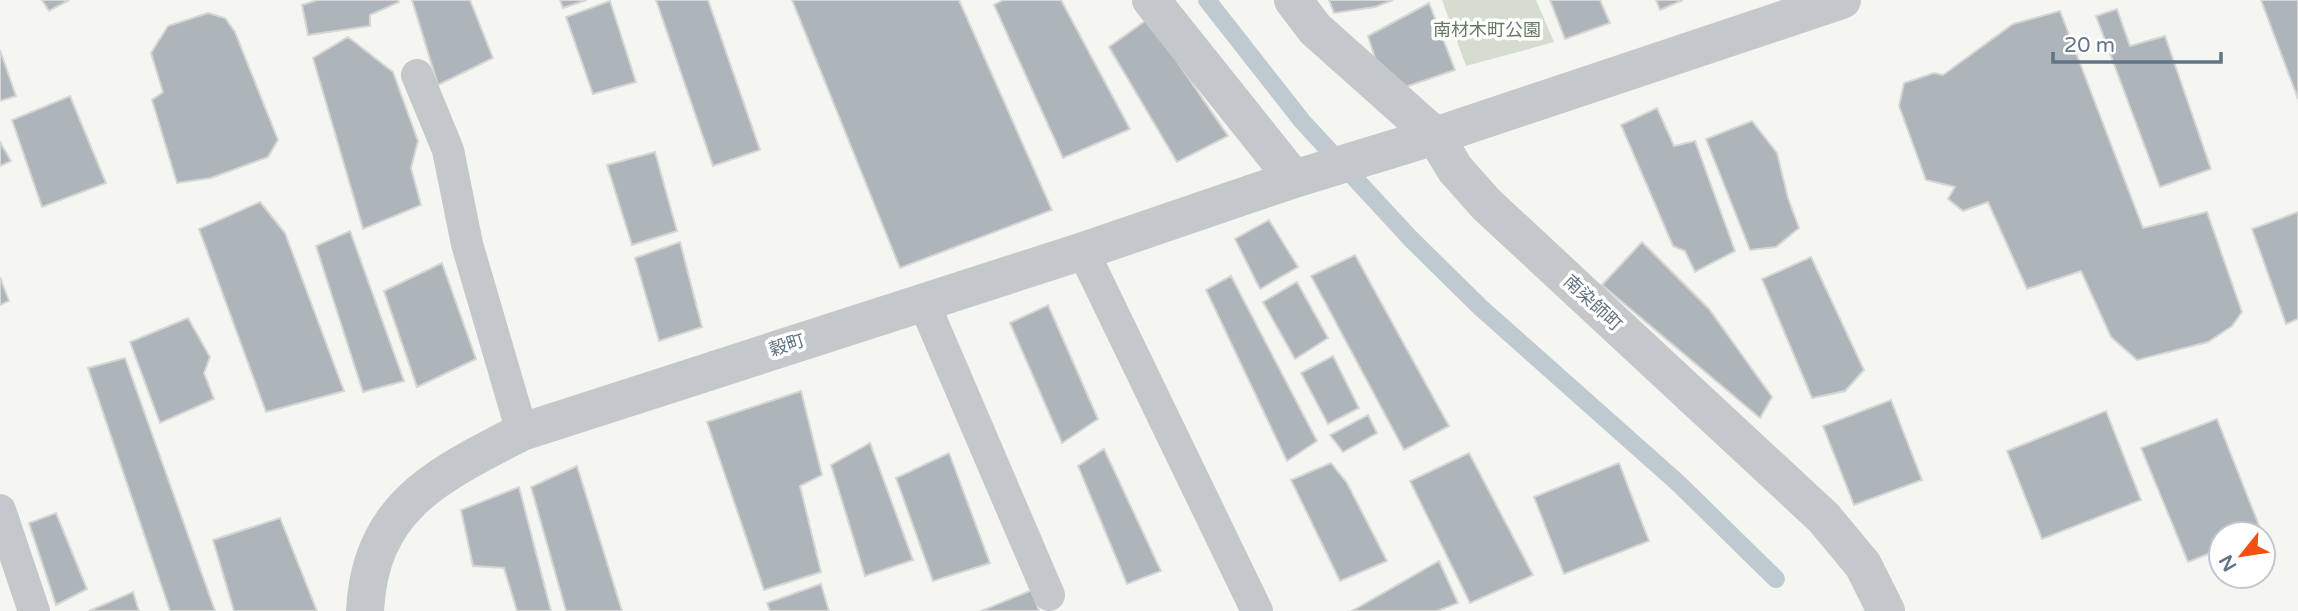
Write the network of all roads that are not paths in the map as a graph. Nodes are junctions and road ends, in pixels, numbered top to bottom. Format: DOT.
graph roads {
  1 [pos="1151,0"];
  2 [pos="1293,0"];
  3 [pos="1842,0"];
  4 [pos="417,75"];
  5 [pos="1422,140"];
  6 [pos="1306,176"];
  7 [pos="1083,251"];
  8 [pos="923,301"];
  9 [pos="522,432"];
  10 [pos="0,510"];
  11 [pos="1049,595"];
  12 [pos="34,611"];
  13 [pos="365,611"];
  14 [pos="1257,611"];
  15 [pos="1886,611"];
  1 -- 6 [label="street"];
  2 -- 5 [label="street, 南染師町"];
  3 -- 5 [label="street, 穀町"];
  4 -- 9 [label="lane"];
  5 -- 6 [label="street, 穀町"];
  5 -- 15 [label="street, 南染師町"];
  6 -- 7 [label="street, 穀町"];
  7 -- 8 [label="street, 穀町"];
  7 -- 14 [label="lane"];
  8 -- 9 [label="street, 穀町"];
  8 -- 11 [label="lane"];
  9 -- 13 [label="street, 穀町"];
  10 -- 12 [label="lane"];
}
